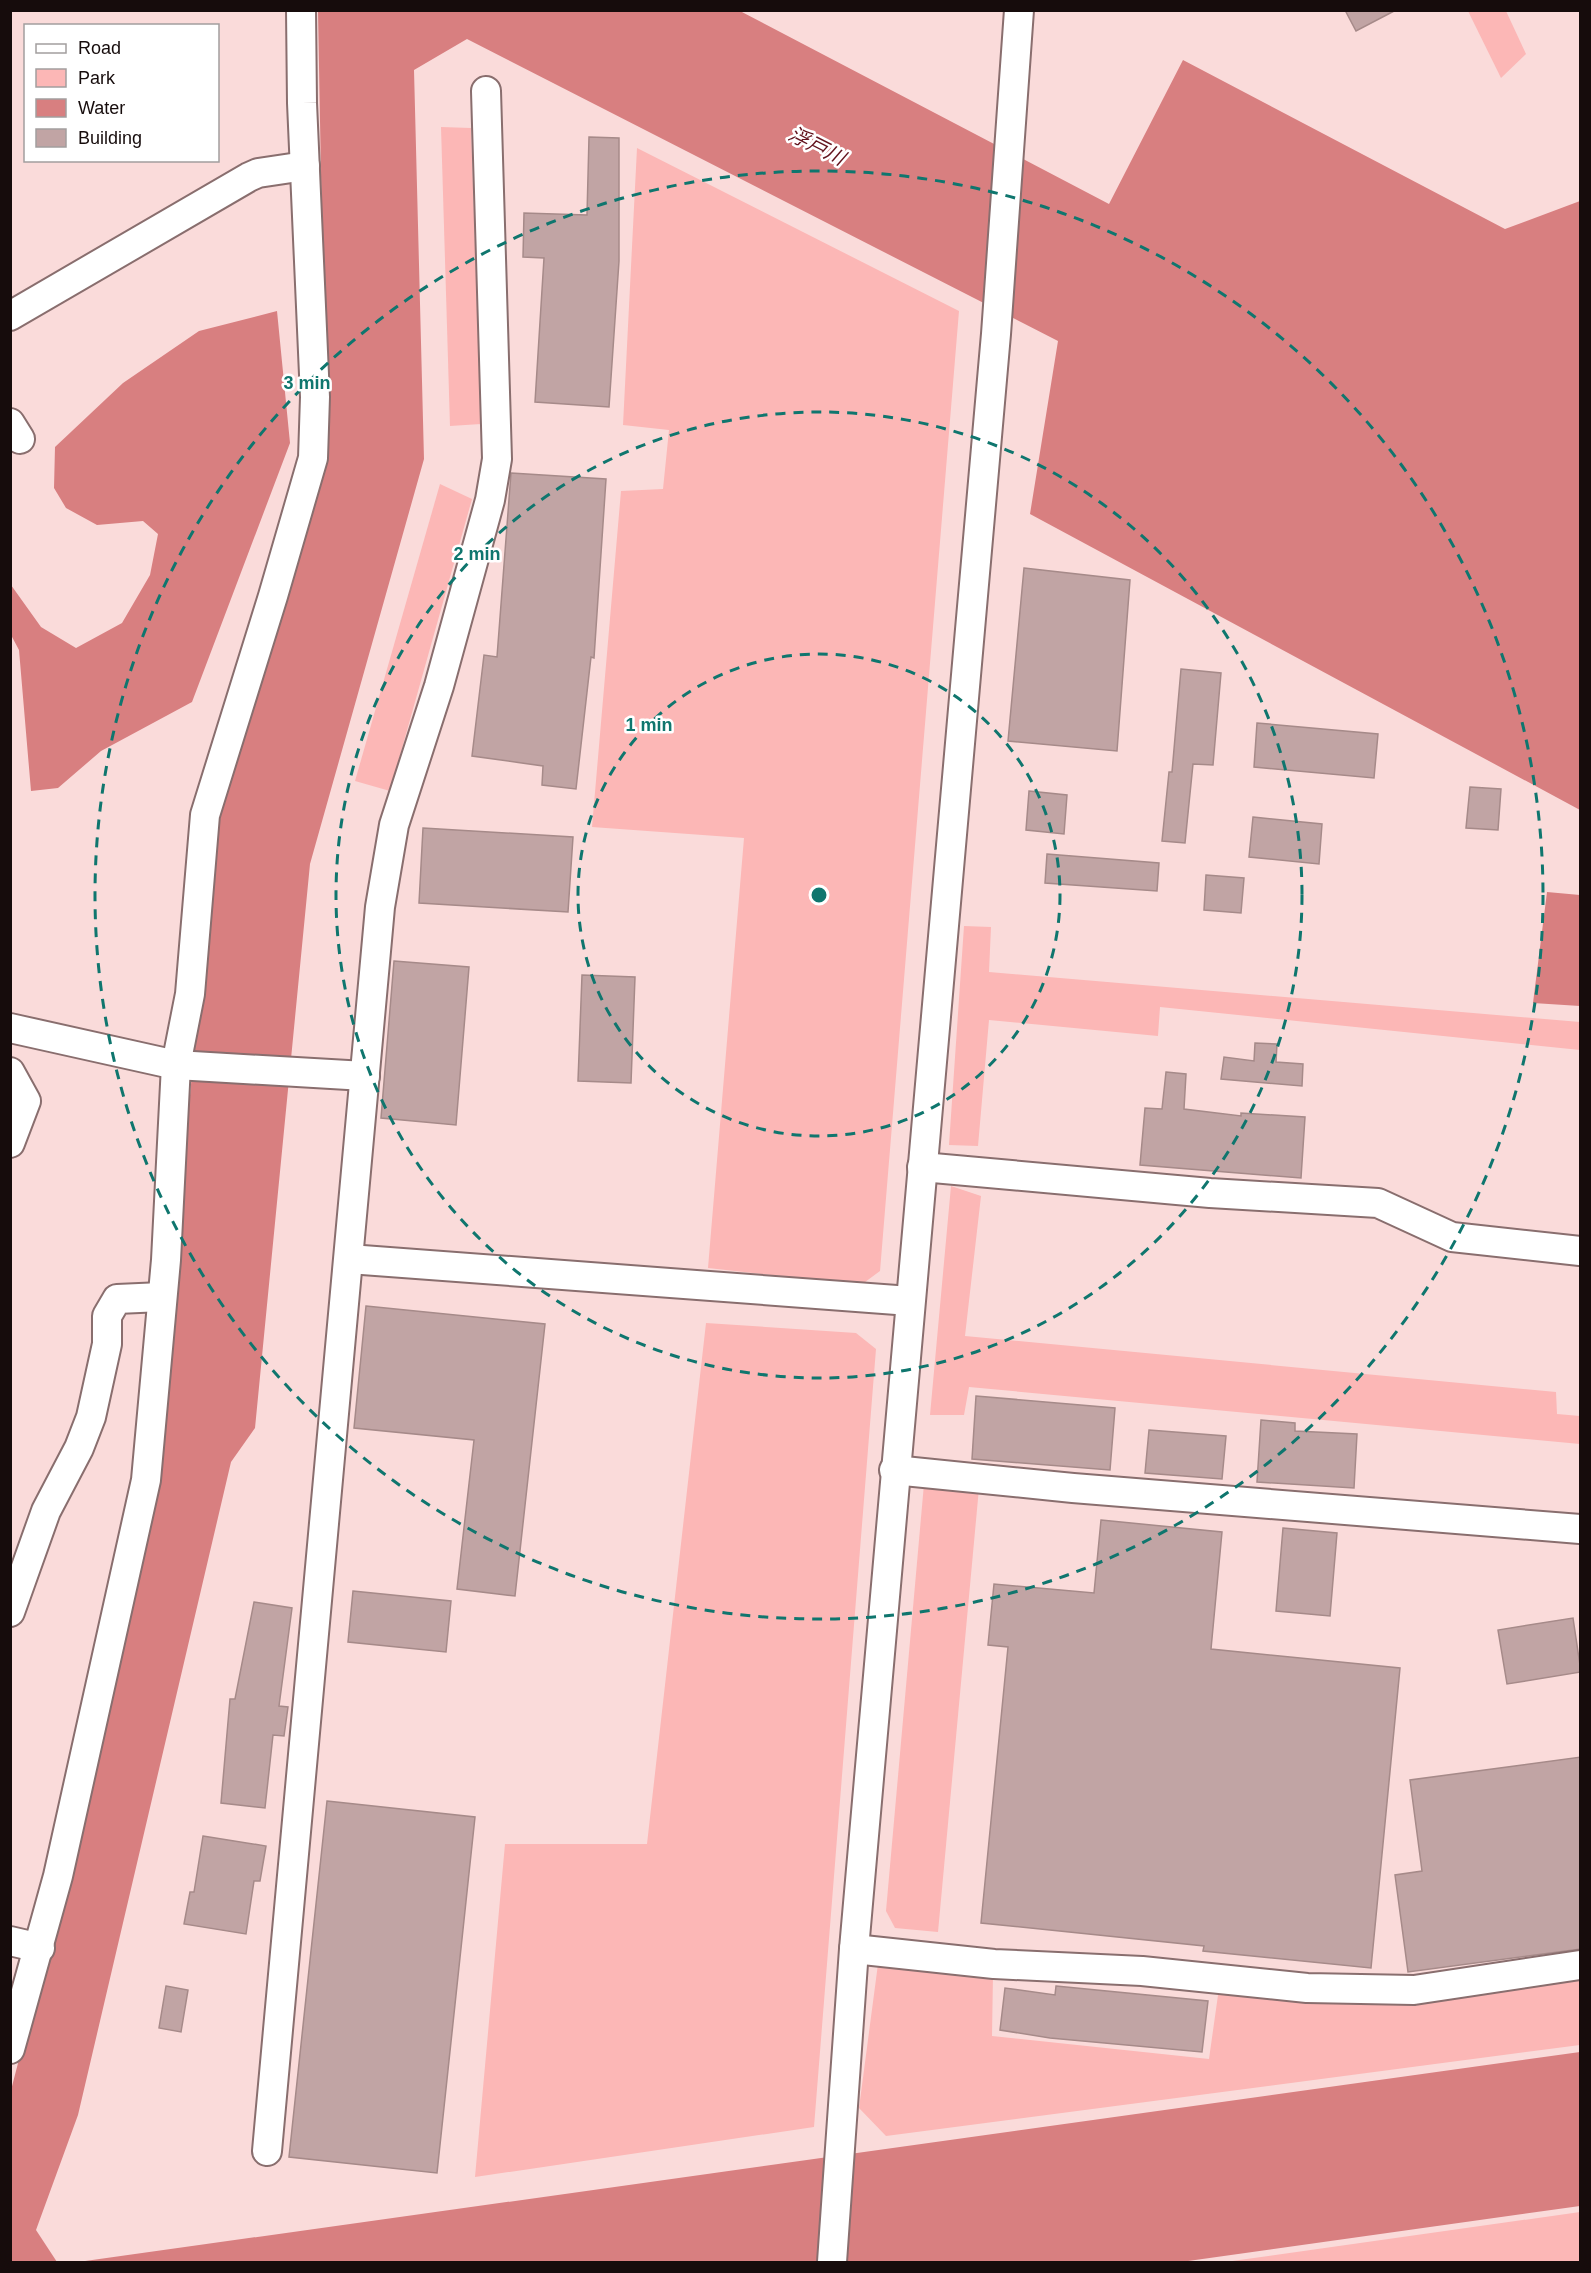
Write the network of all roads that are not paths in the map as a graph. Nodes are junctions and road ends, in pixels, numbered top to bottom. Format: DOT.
graph roads {
  1 [pos="301,10"];
  2 [pos="1018,10"];
  3 [pos="486,91"];
  4 [pos="305,166"];
  5 [pos="10,316"];
  6 [pos="10,1028"];
  7 [pos="176,1065"];
  8 [pos="10,1072"];
  9 [pos="365,1076"];
  10 [pos="10,1143"];
  11 [pos="922,1167"];
  12 [pos="1581,1251"];
  13 [pos="349,1259"];
  14 [pos="162,1297"];
  15 [pos="910,1301"];
  16 [pos="894,1470"];
  17 [pos="1581,1529"];
  18 [pos="10,1612"];
  19 [pos="10,1941"];
  20 [pos="40,1948"];
  21 [pos="854,1949"];
  22 [pos="1581,1965"];
  23 [pos="10,2049"];
  24 [pos="267,2151"];
  25 [pos="832,2262"];
  1 -- 4 [label="street"];
  2 -- 11 [label="street"];
  3 -- 9 [label="street"];
  4 -- 5 [label="street"];
  4 -- 7 [label="street"];
  6 -- 7 [label="street"];
  7 -- 9 [label="street"];
  7 -- 14 [label="street"];
  8 -- 10 [label="street"];
  9 -- 13 [label="street"];
  11 -- 12 [label="street"];
  11 -- 15 [label="street"];
  13 -- 15 [label="street"];
  13 -- 24 [label="street"];
  14 -- 18 [label="street"];
  14 -- 20 [label="street"];
  15 -- 16 [label="street"];
  16 -- 17 [label="street"];
  16 -- 21 [label="street"];
  19 -- 20 [label="street"];
  20 -- 23 [label="street"];
  21 -- 22 [label="street"];
  21 -- 25 [label="street"];
}
